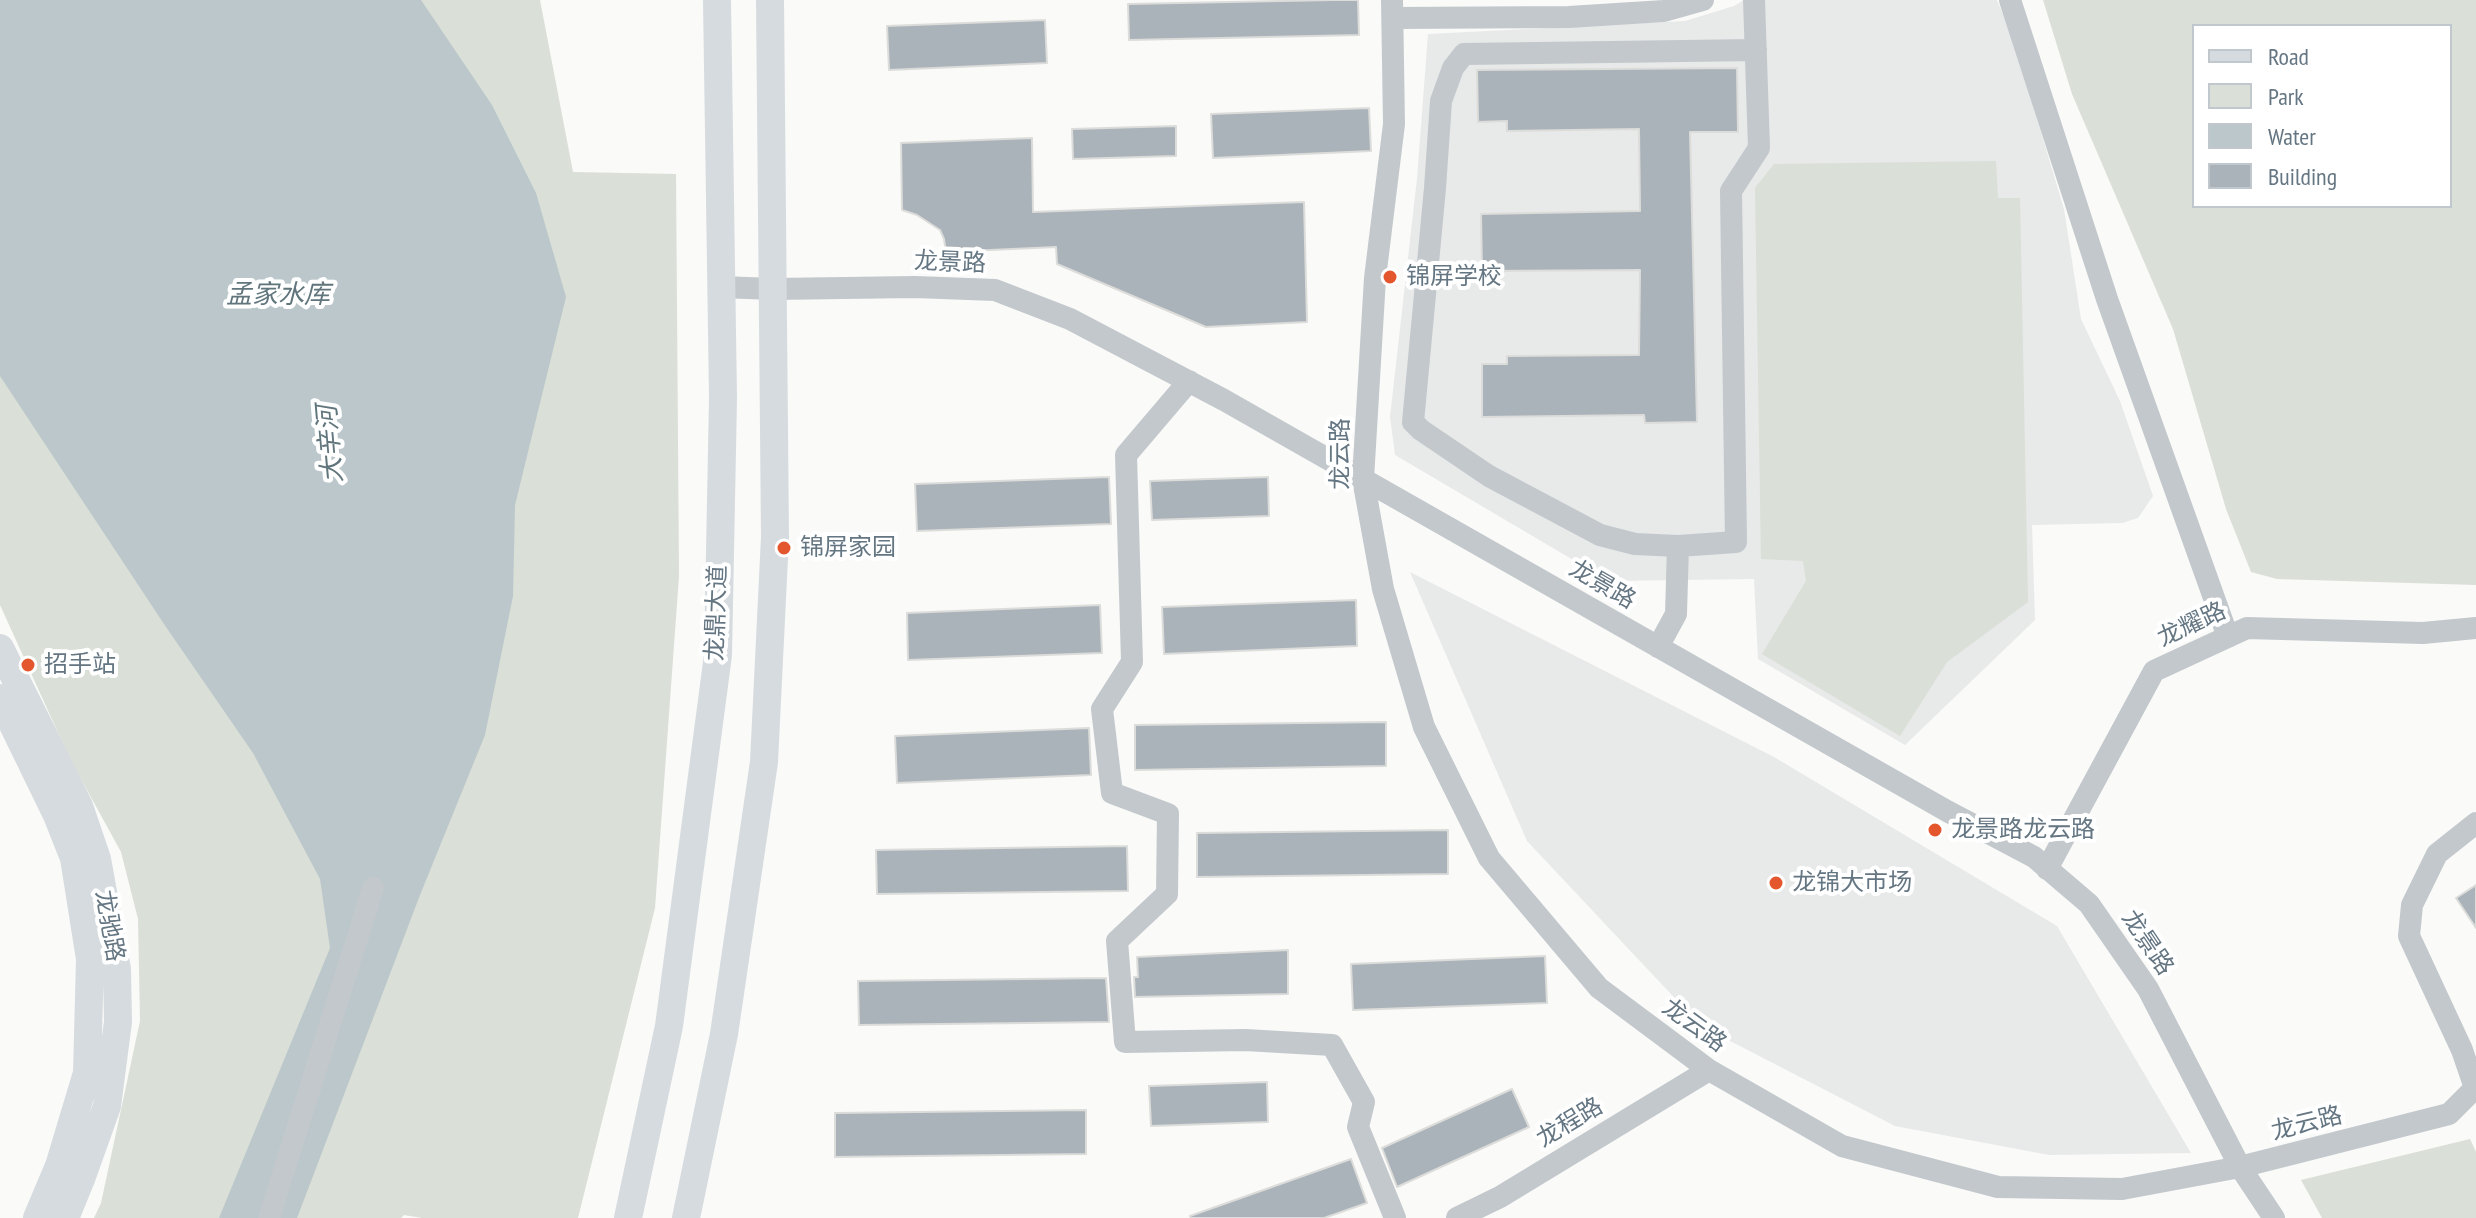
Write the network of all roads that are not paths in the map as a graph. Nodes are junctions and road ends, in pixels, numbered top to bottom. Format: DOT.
graph roads {
  1 [pos="717,0"];
  2 [pos="770,0"];
  3 [pos="1703,0"];
  4 [pos="1754,0"];
  5 [pos="2010,0"];
  6 [pos="1393,9"];
  7 [pos="1756,50"];
  8 [pos="721,287"];
  9 [pos="773,289"];
  10 [pos="1189,381"];
  11 [pos="1363,479"];
  12 [pos="1678,546"];
  13 [pos="2476,628"];
  14 [pos="2228,637"];
  15 [pos="1658,647"];
  16 [pos="0,648"];
  17 [pos="0,698"];
  18 [pos="2476,823"];
  19 [pos="2047,869"];
  20 [pos="373,888"];
  21 [pos="1709,1070"];
  22 [pos="2475,1089"];
  23 [pos="2240,1167"];
  24 [pos="37,1218"];
  25 [pos="65,1218"];
  26 [pos="269,1218"];
  27 [pos="628,1218"];
  28 [pos="686,1218"];
  29 [pos="1395,1218"];
  30 [pos="1457,1218"];
  31 [pos="2274,1218"];
  1 -- 8 [label="main road, 龙鼎大道"];
  2 -- 9 [label="main road"];
  3 -- 6 [label="street"];
  4 -- 7 [label="street"];
  5 -- 14 [label="street"];
  6 -- 11 [label="street, 龙云路"];
  7 -- 12 [label="street"];
  7 -- 12 [label="street"];
  8 -- 9 [label="street, 龙景路"];
  8 -- 27 [label="main road, 龙鼎大道"];
  9 -- 10 [label="street, 龙景路"];
  9 -- 28 [label="main road"];
  10 -- 11 [label="street, 龙景路"];
  10 -- 29 [label="street"];
  11 -- 15 [label="street, 龙景路"];
  11 -- 21 [label="street, 龙云路"];
  12 -- 15 [label="street"];
  13 -- 14 [label="street, 龙耀路"];
  14 -- 19 [label="street, 龙耀路"];
  15 -- 19 [label="street, 龙景路"];
  16 -- 25 [label="main road, 龙驰路"];
  17 -- 24 [label="main road, 龙驰路"];
  18 -- 22 [label="street, 龙云路"];
  19 -- 23 [label="street, 龙景路"];
  20 -- 26 [label="street"];
  21 -- 23 [label="street, 龙云路"];
  21 -- 30 [label="street, 龙程路"];
  22 -- 23 [label="street, 龙云路"];
  23 -- 31 [label="street, 龙景路"];
}
